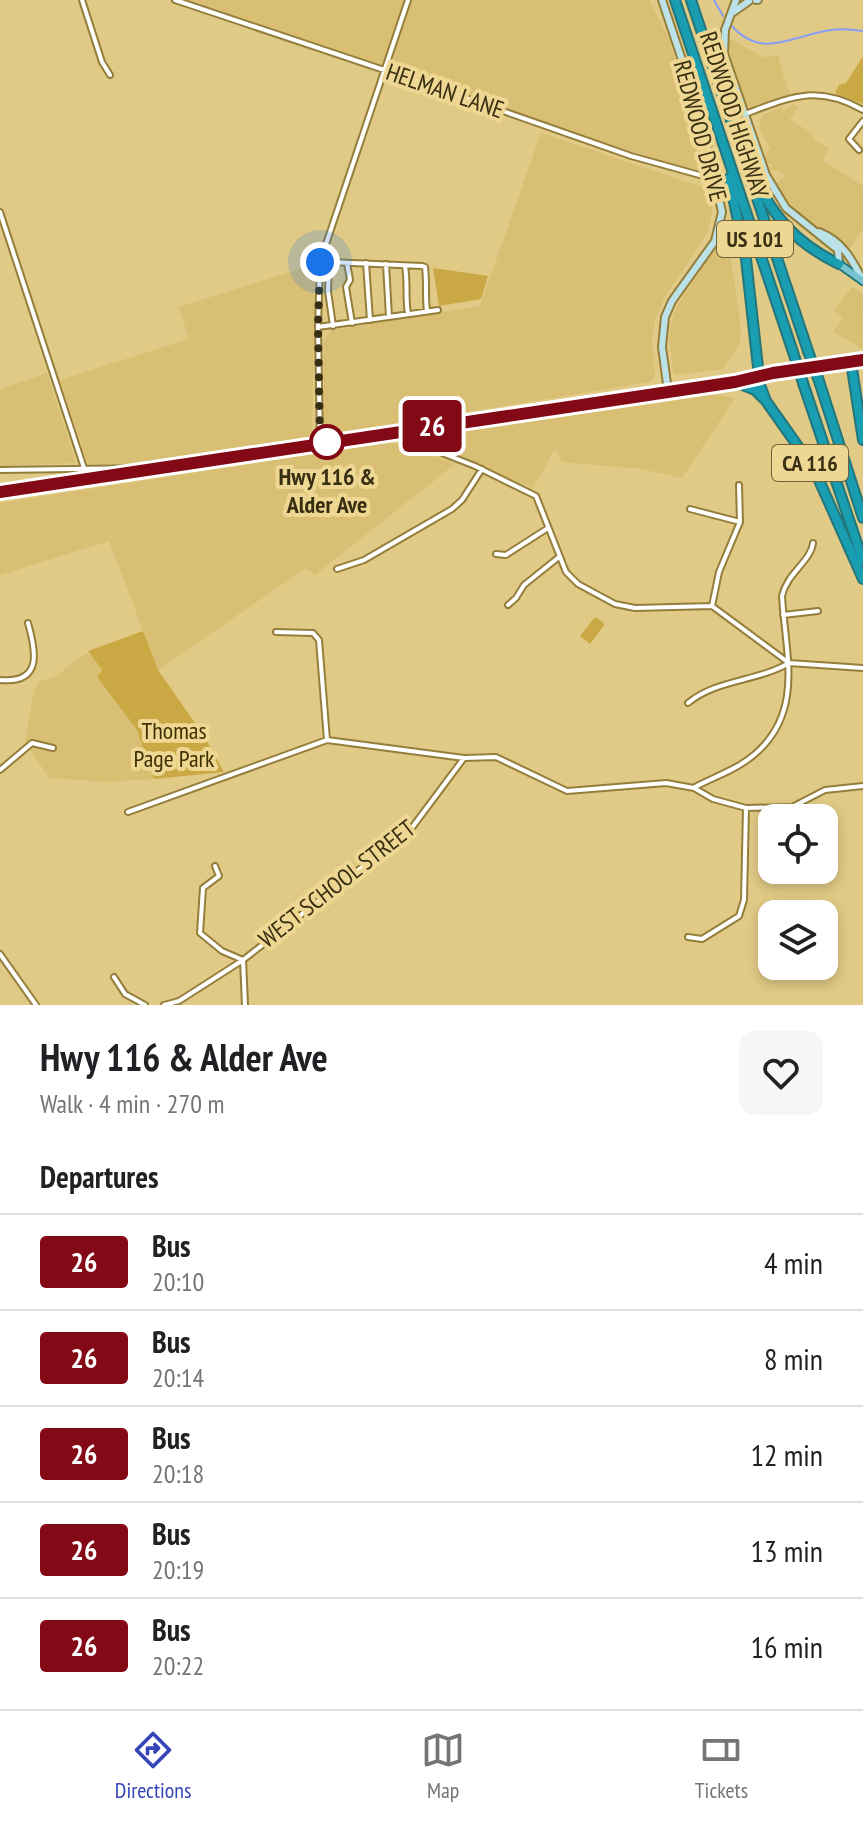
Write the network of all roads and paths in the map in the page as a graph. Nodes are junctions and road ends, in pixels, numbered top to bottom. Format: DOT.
graph roads {
  1 [pos="82,0"];
  2 [pos="175,0"];
  3 [pos="408,0"];
  4 [pos="662,0"];
  5 [pos="675,0"];
  6 [pos="691,0"];
  7 [pos="736,0"];
  8 [pos="753,0"];
  9 [pos="729,19"];
  10 [pos="385,70"];
  11 [pos="110,75"];
  12 [pos="863,110"];
  13 [pos="743,115"];
  14 [pos="863,121"];
  15 [pos="733,125"];
  16 [pos="716,126"];
  17 [pos="859,150"];
  18 [pos="716,180"];
  19 [pos="0,212"];
  20 [pos="811,229"];
  21 [pos="347,263"];
  22 [pos="366,263"];
  23 [pos="386,264"];
  24 [pos="839,264"];
  25 [pos="405,265"];
  26 [pos="863,281"];
  27 [pos="438,310"];
  28 [pos="427,311"];
  29 [pos="408,314"];
  30 [pos="389,317"];
  31 [pos="370,320"];
  32 [pos="352,323"];
  33 [pos="333,326"];
  34 [pos="318,327"];
  35 [pos="863,360"];
  36 [pos="851,362"];
  37 [pos="760,376"];
  38 [pos="735,382"];
  39 [pos="668,391"];
  40 [pos="766,401"];
  41 [pos="415,429"];
  42 [pos="863,440"];
  43 [pos="320,444"];
  44 [pos="166,467"];
  45 [pos="84,468"];
  46 [pos="482,469"];
  47 [pos="0,470"];
  48 [pos="739,485"];
  49 [pos="0,492"];
  50 [pos="690,509"];
  51 [pos="863,518"];
  52 [pos="740,522"];
  53 [pos="548,528"];
  54 [pos="813,543"];
  55 [pos="496,554"];
  56 [pos="559,557"];
  57 [pos="863,561"];
  58 [pos="337,569"];
  59 [pos="863,579"];
  60 [pos="508,605"];
  61 [pos="712,606"];
  62 [pos="818,611"];
  63 [pos="783,615"];
  64 [pos="28,623"];
  65 [pos="276,632"];
  66 [pos="789,663"];
  67 [pos="863,668"];
  68 [pos="0,680"];
  69 [pos="688,703"];
  70 [pos="327,740"];
  71 [pos="53,748"];
  72 [pos="464,758"];
  73 [pos="0,770"];
  74 [pos="863,786"];
  75 [pos="694,788"];
  76 [pos="746,808"];
  77 [pos="128,812"];
  78 [pos="215,866"];
  79 [pos="688,937"];
  80 [pos="0,954"];
  81 [pos="243,960"];
  82 [pos="114,977"];
  83 [pos="36,1005"];
  84 [pos="145,1005"];
  85 [pos="164,1005"];
  86 [pos="245,1005"];
  1 -- 11 [label="street"];
  2 -- 10 [label="street, HELMAN LANE"];
  3 -- 10 [label="street"];
  4 -- 18 [label="main road, REDWOOD DRIVE"];
  5 -- 16 [label="highway, REDWOOD HIGHWAY / US 101"];
  6 -- 15 [label="highway, REDWOOD HIGHWAY / US 101"];
  7 -- 9 [label="main road"];
  8 -- 9 [label="main road"];
  9 -- 13 [label="main road"];
  10 -- 18 [label="street, HELMAN LANE"];
  10 -- 34 [label="street"];
  12 -- 13 [label="street"];
  13 -- 20 [label="main road"];
  14 -- 17 [label="street"];
  15 -- 24 [label="highway"];
  15 -- 51 [label="highway, REDWOOD HIGHWAY / US 101, bridge"];
  16 -- 37 [label="highway"];
  16 -- 57 [label="highway, REDWOOD HIGHWAY / US 101, bridge"];
  18 -- 39 [label="main road, REDWOOD DRIVE"];
  19 -- 45 [label="street"];
  20 -- 24 [label="main road"];
  20 -- 26 [label="main road"];
  21 -- 22 [label="street"];
  21 -- 32 [label="street"];
  21 -- 33 [label="street"];
  22 -- 23 [label="street"];
  22 -- 31 [label="street"];
  23 -- 25 [label="street"];
  23 -- 30 [label="street"];
  24 -- 26 [label="main road"];
  25 -- 28 [label="street"];
  25 -- 29 [label="street"];
  27 -- 28 [label="street"];
  28 -- 29 [label="street"];
  29 -- 30 [label="street"];
  30 -- 31 [label="street"];
  31 -- 32 [label="street"];
  32 -- 33 [label="street"];
  33 -- 34 [label="street"];
  34 -- 43 [label="street"];
  35 -- 36 [label="main road"];
  36 -- 37 [label="main road"];
  36 -- 42 [label="highway, CA 116"];
  37 -- 38 [label="main road"];
  37 -- 40 [label="highway"];
  38 -- 39 [label="main road"];
  38 -- 40 [label="highway, CA 116"];
  39 -- 41 [label="main road"];
  40 -- 59 [label="highway, CA 116"];
  41 -- 43 [label="main road"];
  41 -- 46 [label="street"];
  43 -- 44 [label="main road"];
  44 -- 45 [label="street"];
  44 -- 49 [label="main road"];
  45 -- 47 [label="street"];
  46 -- 53 [label="street"];
  46 -- 58 [label="street"];
  48 -- 52 [label="street"];
  50 -- 52 [label="street"];
  52 -- 61 [label="street"];
  53 -- 55 [label="street"];
  53 -- 56 [label="street"];
  54 -- 63 [label="street"];
  56 -- 60 [label="street"];
  56 -- 61 [label="street"];
  61 -- 66 [label="street"];
  62 -- 63 [label="street"];
  63 -- 66 [label="street"];
  64 -- 68 [label="street"];
  65 -- 70 [label="street"];
  66 -- 67 [label="street"];
  66 -- 69 [label="street"];
  66 -- 75 [label="street"];
  70 -- 72 [label="street"];
  70 -- 77 [label="street"];
  71 -- 73 [label="street"];
  72 -- 75 [label="street"];
  72 -- 81 [label="street, WEST SCHOOL STREET"];
  74 -- 76 [label="street"];
  75 -- 76 [label="street"];
  76 -- 79 [label="street"];
  78 -- 81 [label="street"];
  80 -- 83 [label="street"];
  81 -- 85 [label="street"];
  81 -- 86 [label="street, WEST SCHOOL STREET"];
  82 -- 84 [label="street"];
}
